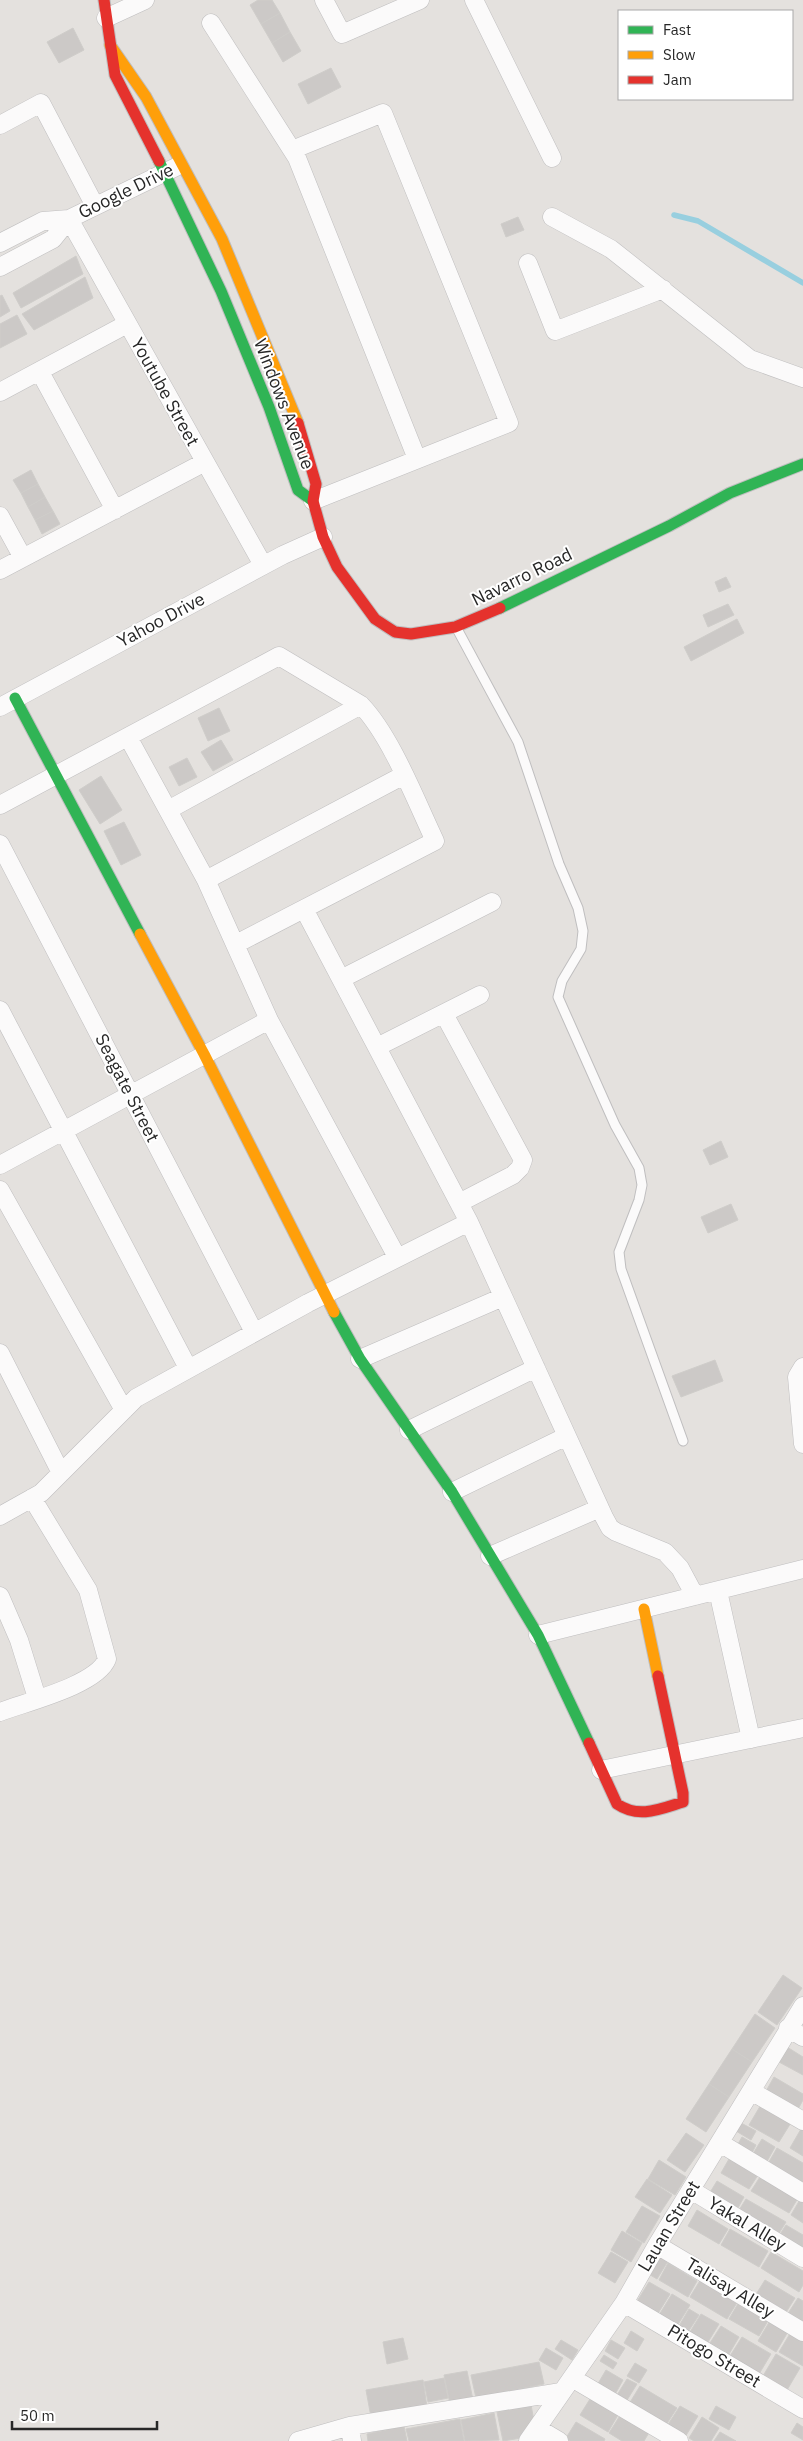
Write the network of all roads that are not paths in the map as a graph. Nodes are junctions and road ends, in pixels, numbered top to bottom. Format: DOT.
graph roads {
  1 [pos="104,0"];
  2 [pos="145,0"];
  3 [pos="324,0"];
  4 [pos="420,0"];
  5 [pos="474,0"];
  6 [pos="106,18"];
  7 [pos="211,23"];
  8 [pos="110,45"];
  9 [pos="0,125"];
  10 [pos="292,150"];
  11 [pos="552,158"];
  12 [pos="183,163"];
  13 [pos="165,172"];
  14 [pos="95,206"];
  15 [pos="552,217"];
  16 [pos="69,218"];
  17 [pos="0,243"];
  18 [pos="528,263"];
  19 [pos="0,266"];
  20 [pos="663,289"];
  21 [pos="127,324"];
  22 [pos="40,372"];
  23 [pos="803,378"];
  24 [pos="0,392"];
  25 [pos="416,459"];
  26 [pos="205,462"];
  27 [pos="803,464"];
  28 [pos="313,501"];
  29 [pos="115,510"];
  30 [pos="0,516"];
  31 [pos="323,537"];
  32 [pos="23,558"];
  33 [pos="263,565"];
  34 [pos="0,570"];
  35 [pos="455,627"];
  36 [pos="8,703"];
  37 [pos="360,705"];
  38 [pos="128,737"];
  39 [pos="56,775"];
  40 [pos="404,775"];
  41 [pos="0,805"];
  42 [pos="168,810"];
  43 [pos="0,844"];
  44 [pos="206,880"];
  45 [pos="492,902"];
  46 [pos="304,909"];
  47 [pos="236,944"];
  48 [pos="341,979"];
  49 [pos="480,994"];
  50 [pos="0,1010"];
  51 [pos="444,1014"];
  52 [pos="269,1020"];
  53 [pos="377,1047"];
  54 [pos="204,1054"];
  55 [pos="130,1094"];
  56 [pos="63,1130"];
  57 [pos="0,1165"];
  58 [pos="0,1190"];
  59 [pos="459,1203"];
  60 [pos="469,1222"];
  61 [pos="397,1257"];
  62 [pos="324,1294"];
  63 [pos="503,1298"];
  64 [pos="254,1332"];
  65 [pos="0,1353"];
  66 [pos="360,1360"];
  67 [pos="803,1367"];
  68 [pos="188,1368"];
  69 [pos="536,1368"];
  70 [pos="802,1409"];
  71 [pos="124,1410"];
  72 [pos="409,1430"];
  73 [pos="566,1436"];
  74 [pos="683,1441"];
  75 [pos="803,1444"];
  76 [pos="61,1473"];
  77 [pos="452,1492"];
  78 [pos="32,1498"];
  79 [pos="600,1508"];
  80 [pos="0,1516"];
  81 [pos="490,1556"];
  82 [pos="803,1569"];
  83 [pos="718,1590"];
  84 [pos="0,1596"];
  85 [pos="696,1596"];
  86 [pos="644,1609"];
  87 [pos="538,1635"];
  88 [pos="37,1698"];
  89 [pos="0,1712"];
  90 [pos="803,1728"];
  91 [pos="751,1739"];
  92 [pos="675,1755"];
  93 [pos="601,1770"];
  94 [pos="803,2007"];
  95 [pos="796,2033"];
  96 [pos="751,2091"];
  97 [pos="803,2121"];
  98 [pos="720,2143"];
  99 [pos="691,2190"];
  100 [pos="803,2193"];
  101 [pos="656,2245"];
  102 [pos="803,2258"];
  103 [pos="624,2303"];
  104 [pos="803,2332"];
  105 [pos="566,2385"];
  106 [pos="803,2409"];
  107 [pos="351,2434"];
  108 [pos="532,2435"];
  109 [pos="298,2441"];
  110 [pos="559,2441"];
  111 [pos="679,2441"];
  1 -- 6 [label="street"];
  2 -- 6 [label="street"];
  3 -- 4 [label="street"];
  5 -- 11 [label="street"];
  6 -- 8 [label="street"];
  7 -- 10 [label="street"];
  8 -- 12 [label="street, Windows Avenue"];
  8 -- 13 [label="street, Windows Avenue"];
  9 -- 14 [label="street"];
  10 -- 25 [label="street"];
  10 -- 25 [label="street"];
  12 -- 13 [label="street, Google Drive"];
  12 -- 28 [label="street, Windows Avenue"];
  13 -- 14 [label="street, Google Drive"];
  13 -- 28 [label="street, Windows Avenue"];
  14 -- 16 [label="street, Google Drive"];
  15 -- 20 [label="street"];
  16 -- 17 [label="street, Google Drive"];
  16 -- 19 [label="street, Google Drive"];
  16 -- 21 [label="street, Youtube Street"];
  18 -- 20 [label="street"];
  20 -- 23 [label="street"];
  21 -- 22 [label="street"];
  21 -- 26 [label="street, Youtube Street"];
  22 -- 24 [label="street"];
  22 -- 29 [label="street"];
  25 -- 28 [label="street"];
  26 -- 29 [label="street"];
  26 -- 33 [label="street, Youtube Street"];
  27 -- 35 [label="street, Navarro Road"];
  28 -- 31 [label="street, Navarro Road"];
  29 -- 32 [label="street"];
  30 -- 32 [label="street"];
  31 -- 33 [label="street, Yahoo Drive"];
  31 -- 35 [label="street, Navarro Road"];
  32 -- 34 [label="street"];
  33 -- 36 [label="street, Yahoo Drive"];
  35 -- 74 [label="lane"];
  36 -- 39 [label="street"];
  37 -- 38 [label="street"];
  37 -- 40 [label="street"];
  37 -- 42 [label="street"];
  38 -- 39 [label="street"];
  38 -- 42 [label="street"];
  39 -- 41 [label="street"];
  39 -- 54 [label="street"];
  40 -- 44 [label="street"];
  40 -- 46 [label="street"];
  42 -- 44 [label="street"];
  43 -- 55 [label="street, Seagate Street"];
  44 -- 47 [label="street"];
  45 -- 48 [label="street"];
  46 -- 47 [label="street"];
  46 -- 48 [label="street"];
  47 -- 52 [label="street"];
  48 -- 53 [label="street"];
  49 -- 51 [label="street"];
  50 -- 56 [label="street"];
  51 -- 53 [label="street"];
  51 -- 59 [label="street"];
  52 -- 54 [label="street"];
  52 -- 61 [label="street"];
  53 -- 59 [label="street"];
  54 -- 55 [label="street"];
  54 -- 62 [label="street"];
  55 -- 56 [label="street"];
  55 -- 64 [label="street, Seagate Street"];
  56 -- 57 [label="street"];
  56 -- 68 [label="street"];
  58 -- 71 [label="street"];
  59 -- 60 [label="street"];
  60 -- 61 [label="street"];
  60 -- 63 [label="street"];
  61 -- 62 [label="street"];
  62 -- 64 [label="street"];
  62 -- 66 [label="street"];
  63 -- 66 [label="street"];
  63 -- 69 [label="street"];
  64 -- 68 [label="street"];
  65 -- 76 [label="street"];
  66 -- 72 [label="street"];
  67 -- 70 [label="street"];
  68 -- 71 [label="street"];
  69 -- 72 [label="street"];
  69 -- 73 [label="street"];
  70 -- 75 [label="street"];
  71 -- 76 [label="street"];
  72 -- 77 [label="street"];
  73 -- 77 [label="street"];
  73 -- 79 [label="street"];
  76 -- 78 [label="street"];
  77 -- 81 [label="street"];
  78 -- 80 [label="street"];
  78 -- 88 [label="street"];
  79 -- 81 [label="street"];
  79 -- 85 [label="street"];
  81 -- 87 [label="street"];
  82 -- 83 [label="street"];
  83 -- 85 [label="street"];
  83 -- 91 [label="street"];
  84 -- 88 [label="street"];
  85 -- 86 [label="street"];
  86 -- 87 [label="street"];
  86 -- 92 [label="street"];
  87 -- 93 [label="street"];
  88 -- 89 [label="street"];
  90 -- 91 [label="street"];
  91 -- 92 [label="street"];
  92 -- 93 [label="street"];
  92 -- 93 [label="street"];
  94 -- 95 [label="street, Lauan Street"];
  95 -- 96 [label="street, Lauan Street"];
  96 -- 97 [label="street"];
  96 -- 98 [label="street, Lauan Street"];
  98 -- 99 [label="street, Lauan Street"];
  98 -- 100 [label="street"];
  99 -- 101 [label="street, Lauan Street"];
  99 -- 102 [label="street, Yakal Alley"];
  101 -- 103 [label="street, Lauan Street"];
  101 -- 104 [label="street, Talisay Alley"];
  103 -- 105 [label="street, Lauan Street"];
  103 -- 106 [label="street, Pitogo Street"];
  105 -- 107 [label="street"];
  105 -- 108 [label="street, Lauan Street"];
  105 -- 111 [label="street"];
  107 -- 109 [label="street"];
  108 -- 110 [label="street"];
}
